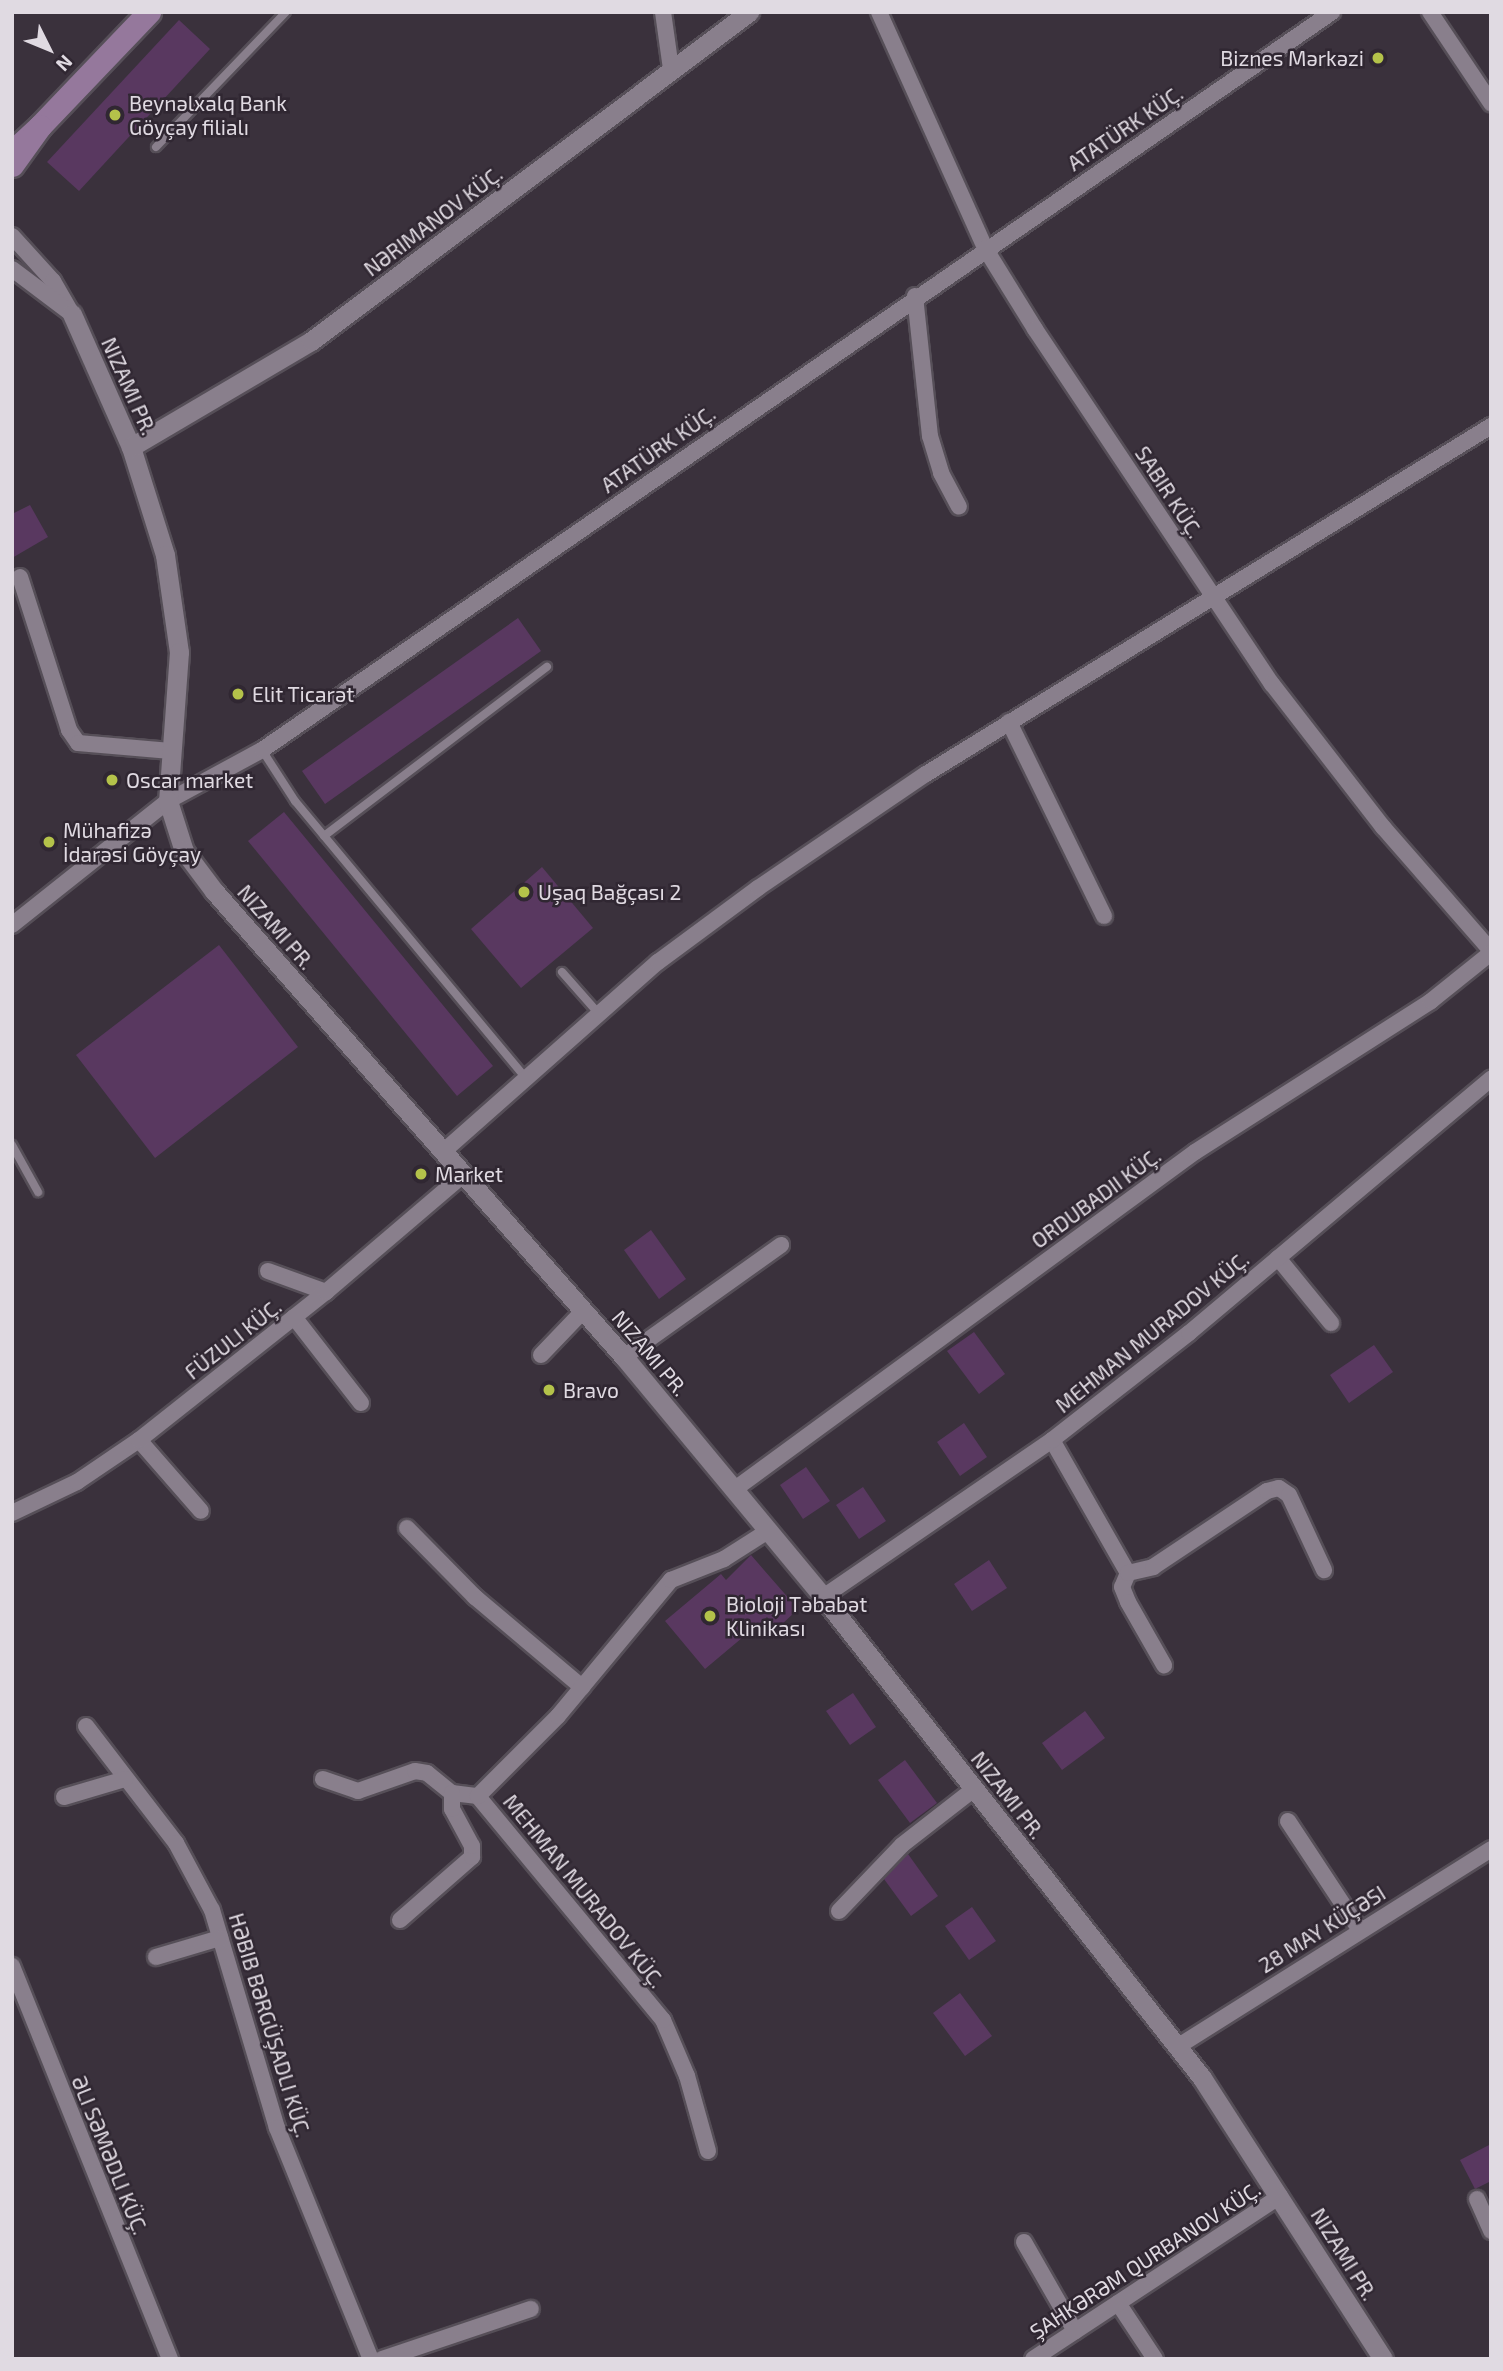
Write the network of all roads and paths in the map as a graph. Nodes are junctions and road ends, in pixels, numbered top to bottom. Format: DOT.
graph roads {
  1 [pos="149,12"];
  2 [pos="286,12"];
  3 [pos="663,12"];
  4 [pos="750,12"];
  5 [pos="879,12"];
  6 [pos="1332,12"];
  7 [pos="1430,12"];
  8 [pos="671,69"];
  9 [pos="1491,103"];
  10 [pos="40,127"];
  11 [pos="156,147"];
  12 [pos="12,152"];
  13 [pos="12,164"];
  14 [pos="12,236"];
  15 [pos="985,248"];
  16 [pos="12,269"];
  17 [pos="915,296"];
  18 [pos="72,314"];
  19 [pos="1491,426"];
  20 [pos="131,447"];
  21 [pos="959,507"];
  22 [pos="20,577"];
  23 [pos="1213,600"];
  24 [pos="547,667"];
  25 [pos="1009,722"];
  26 [pos="261,750"];
  27 [pos="171,751"];
  28 [pos="168,801"];
  29 [pos="324,835"];
  30 [pos="1104,916"];
  31 [pos="12,925"];
  32 [pos="1491,952"];
  33 [pos="562,972"];
  34 [pos="599,1014"];
  35 [pos="526,1078"];
  36 [pos="1491,1079"];
  37 [pos="12,1145"];
  38 [pos="444,1151"];
  39 [pos="464,1174"];
  40 [pos="38,1192"];
  41 [pos="781,1245"];
  42 [pos="1278,1258"];
  43 [pos="268,1271"];
  44 [pos="326,1292"];
  45 [pos="584,1310"];
  46 [pos="294,1317"];
  47 [pos="1331,1324"];
  48 [pos="541,1355"];
  49 [pos="624,1357"];
  50 [pos="361,1403"];
  51 [pos="139,1440"];
  52 [pos="1052,1440"];
  53 [pos="735,1489"];
  54 [pos="201,1511"];
  55 [pos="12,1513"];
  56 [pos="407,1528"];
  57 [pos="768,1531"];
  58 [pos="1324,1570"];
  59 [pos="1128,1573"];
  60 [pos="823,1597"];
  61 [pos="1164,1665"];
  62 [pos="582,1687"];
  63 [pos="86,1726"];
  64 [pos="125,1779"];
  65 [pos="323,1779"];
  66 [pos="974,1788"];
  67 [pos="452,1793"];
  68 [pos="478,1796"];
  69 [pos="64,1797"];
  70 [pos="1287,1821"];
  71 [pos="1491,1849"];
  72 [pos="839,1911"];
  73 [pos="400,1920"];
  74 [pos="1360,1930"];
  75 [pos="220,1938"];
  76 [pos="156,1957"];
  77 [pos="12,1966"];
  78 [pos="1177,2047"];
  79 [pos="708,2151"];
  80 [pos="1280,2196"];
  81 [pos="1477,2199"];
  82 [pos="1491,2231"];
  83 [pos="1024,2242"];
  84 [pos="1118,2303"];
  85 [pos="531,2309"];
  86 [pos="1075,2331"];
  87 [pos="170,2359"];
  88 [pos="371,2359"];
  89 [pos="382,2359"];
  90 [pos="1033,2359"];
  91 [pos="1155,2359"];
  92 [pos="1383,2359"];
  1 -- 10 [label="main road"];
  2 -- 11 [label="lane"];
  3 -- 8 [label="street"];
  4 -- 8 [label="street, NƏRIMANOV KÜÇ."];
  5 -- 15 [label="street, SABIR KÜÇ."];
  6 -- 15 [label="street, ATATÜRK KÜÇ."];
  7 -- 9 [label="street"];
  8 -- 20 [label="street, NƏRIMANOV KÜÇ."];
  10 -- 12 [label="main road"];
  10 -- 13 [label="main road"];
  14 -- 18 [label="street"];
  15 -- 17 [label="street, ATATÜRK KÜÇ."];
  15 -- 23 [label="street, SABIR KÜÇ."];
  16 -- 18 [label="street"];
  17 -- 21 [label="street"];
  17 -- 26 [label="street, ATATÜRK KÜÇ."];
  18 -- 20 [label="street, NIZAMI PR."];
  19 -- 23 [label="street"];
  20 -- 27 [label="street, NIZAMI PR."];
  22 -- 27 [label="street"];
  23 -- 25 [label="street"];
  23 -- 32 [label="street, SABIR KÜÇ."];
  24 -- 29 [label="lane"];
  25 -- 30 [label="street"];
  25 -- 34 [label="street"];
  26 -- 28 [label="street, ATATÜRK KÜÇ."];
  26 -- 29 [label="lane"];
  27 -- 28 [label="street, NIZAMI PR."];
  28 -- 31 [label="street, ATATÜRK KÜÇ."];
  28 -- 38 [label="street, NIZAMI PR."];
  29 -- 35 [label="lane"];
  32 -- 53 [label="street, ORDUBADII KÜÇ."];
  33 -- 34 [label="lane"];
  34 -- 35 [label="street"];
  35 -- 38 [label="street"];
  36 -- 42 [label="street, MEHMAN MURADOV KÜÇ."];
  37 -- 40 [label="lane"];
  38 -- 39 [label="street, NIZAMI PR."];
  39 -- 44 [label="street, FÜZULI KÜÇ."];
  39 -- 45 [label="street, NIZAMI PR."];
  41 -- 49 [label="street"];
  42 -- 47 [label="street"];
  42 -- 52 [label="street, MEHMAN MURADOV KÜÇ."];
  43 -- 44 [label="street"];
  44 -- 46 [label="street, FÜZULI KÜÇ."];
  45 -- 48 [label="street"];
  45 -- 49 [label="street, NIZAMI PR."];
  46 -- 50 [label="street"];
  46 -- 51 [label="street, FÜZULI KÜÇ."];
  49 -- 53 [label="street, NIZAMI PR."];
  51 -- 54 [label="street"];
  51 -- 55 [label="street, FÜZULI KÜÇ."];
  52 -- 59 [label="street"];
  52 -- 60 [label="street, MEHMAN MURADOV KÜÇ."];
  53 -- 57 [label="street, NIZAMI PR."];
  56 -- 62 [label="street"];
  57 -- 60 [label="street, NIZAMI PR."];
  57 -- 62 [label="street, MEHMAN MURADOV KÜÇ."];
  58 -- 59 [label="street"];
  59 -- 61 [label="street"];
  60 -- 66 [label="street, NIZAMI PR."];
  62 -- 68 [label="street, MEHMAN MURADOV KÜÇ."];
  63 -- 64 [label="street"];
  64 -- 69 [label="street"];
  64 -- 75 [label="street"];
  65 -- 67 [label="street"];
  66 -- 72 [label="street"];
  66 -- 78 [label="street, NIZAMI PR."];
  67 -- 68 [label="street"];
  67 -- 73 [label="street"];
  68 -- 79 [label="street, MEHMAN MURADOV KÜÇ."];
  70 -- 74 [label="street"];
  71 -- 74 [label="street, 28 MAY KÜÇƏSI"];
  74 -- 78 [label="street, 28 MAY KÜÇƏSI"];
  75 -- 76 [label="street"];
  75 -- 88 [label="street"];
  77 -- 87 [label="street, ƏLI SƏMƏDLI KÜÇ."];
  78 -- 80 [label="street, NIZAMI PR."];
  80 -- 84 [label="street, ŞAHKƏRƏM QURBANOV KÜÇ."];
  80 -- 92 [label="street, NIZAMI PR."];
  81 -- 82 [label="street"];
  83 -- 86 [label="street"];
  84 -- 86 [label="street, ŞAHKƏRƏM QURBANOV KÜÇ."];
  84 -- 91 [label="street"];
  85 -- 89 [label="street"];
  86 -- 90 [label="street, ŞAHKƏRƏM QURBANOV KÜÇ."];
}
